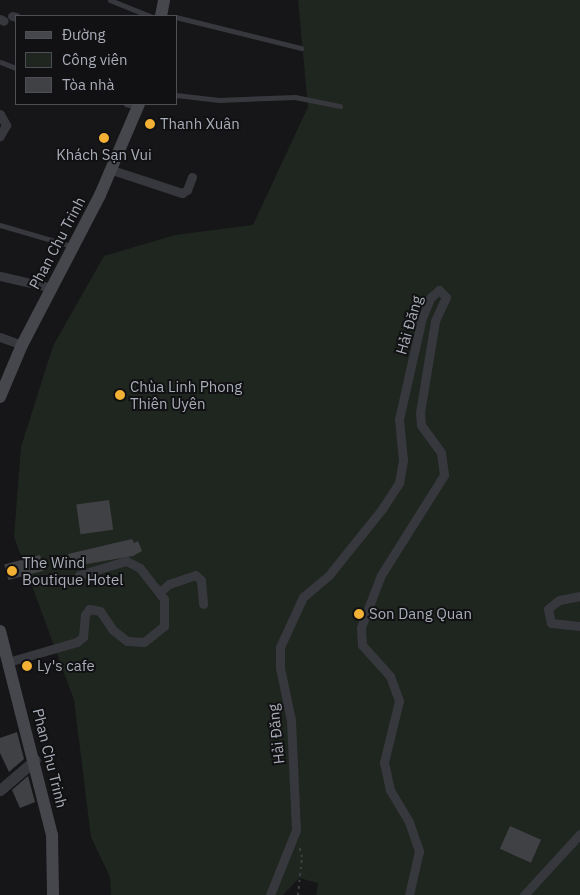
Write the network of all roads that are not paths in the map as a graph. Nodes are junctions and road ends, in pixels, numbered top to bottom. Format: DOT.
graph roads {
  1 [pos="110,0"];
  2 [pos="164,13"];
  3 [pos="178,17"];
  4 [pos="301,48"];
  5 [pos="1,62"];
  6 [pos="15,68"];
  7 [pos="178,95"];
  8 [pos="135,105"];
  9 [pos="340,106"];
  10 [pos="0,114"];
  11 [pos="0,136"];
  12 [pos="112,170"];
  13 [pos="192,177"];
  14 [pos="0,225"];
  15 [pos="74,246"];
  16 [pos="0,276"];
  17 [pos="52,288"];
  18 [pos="0,337"];
  19 [pos="22,345"];
  20 [pos="0,397"];
  21 [pos="79,575"];
  22 [pos="160,592"];
  23 [pos="580,596"];
  24 [pos="203,604"];
  25 [pos="580,626"];
  26 [pos="0,631"];
  27 [pos="8,662"];
  28 [pos="35,760"];
  29 [pos="0,790"];
  30 [pos="580,834"];
  31 [pos="53,895"];
  32 [pos="270,895"];
  33 [pos="410,895"];
  34 [pos="524,895"];
  1 -- 2 [label="lane"];
  3 -- 4 [label="lane"];
  5 -- 6 [label="lane"];
  7 -- 9 [label="lane"];
  8 -- 12 [label="main road, Phan Chu Trinh"];
  10 -- 11 [label="street"];
  12 -- 13 [label="street"];
  12 -- 15 [label="main road, Phan Chu Trinh"];
  14 -- 15 [label="lane"];
  15 -- 17 [label="main road, Phan Chu Trinh"];
  16 -- 17 [label="street"];
  17 -- 19 [label="main road, Phan Chu Trinh"];
  18 -- 19 [label="street"];
  19 -- 20 [label="main road, Phan Chu Trinh"];
  21 -- 22 [label="street"];
  22 -- 24 [label="street"];
  22 -- 27 [label="street"];
  23 -- 25 [label="street"];
  26 -- 27 [label="main road, Phan Chu Trinh"];
  27 -- 28 [label="main road, Phan Chu Trinh"];
  28 -- 29 [label="street"];
  28 -- 31 [label="main road, Phan Chu Trinh"];
  30 -- 34 [label="street"];
  32 -- 33 [label="street, Hải Đăng"];
}
